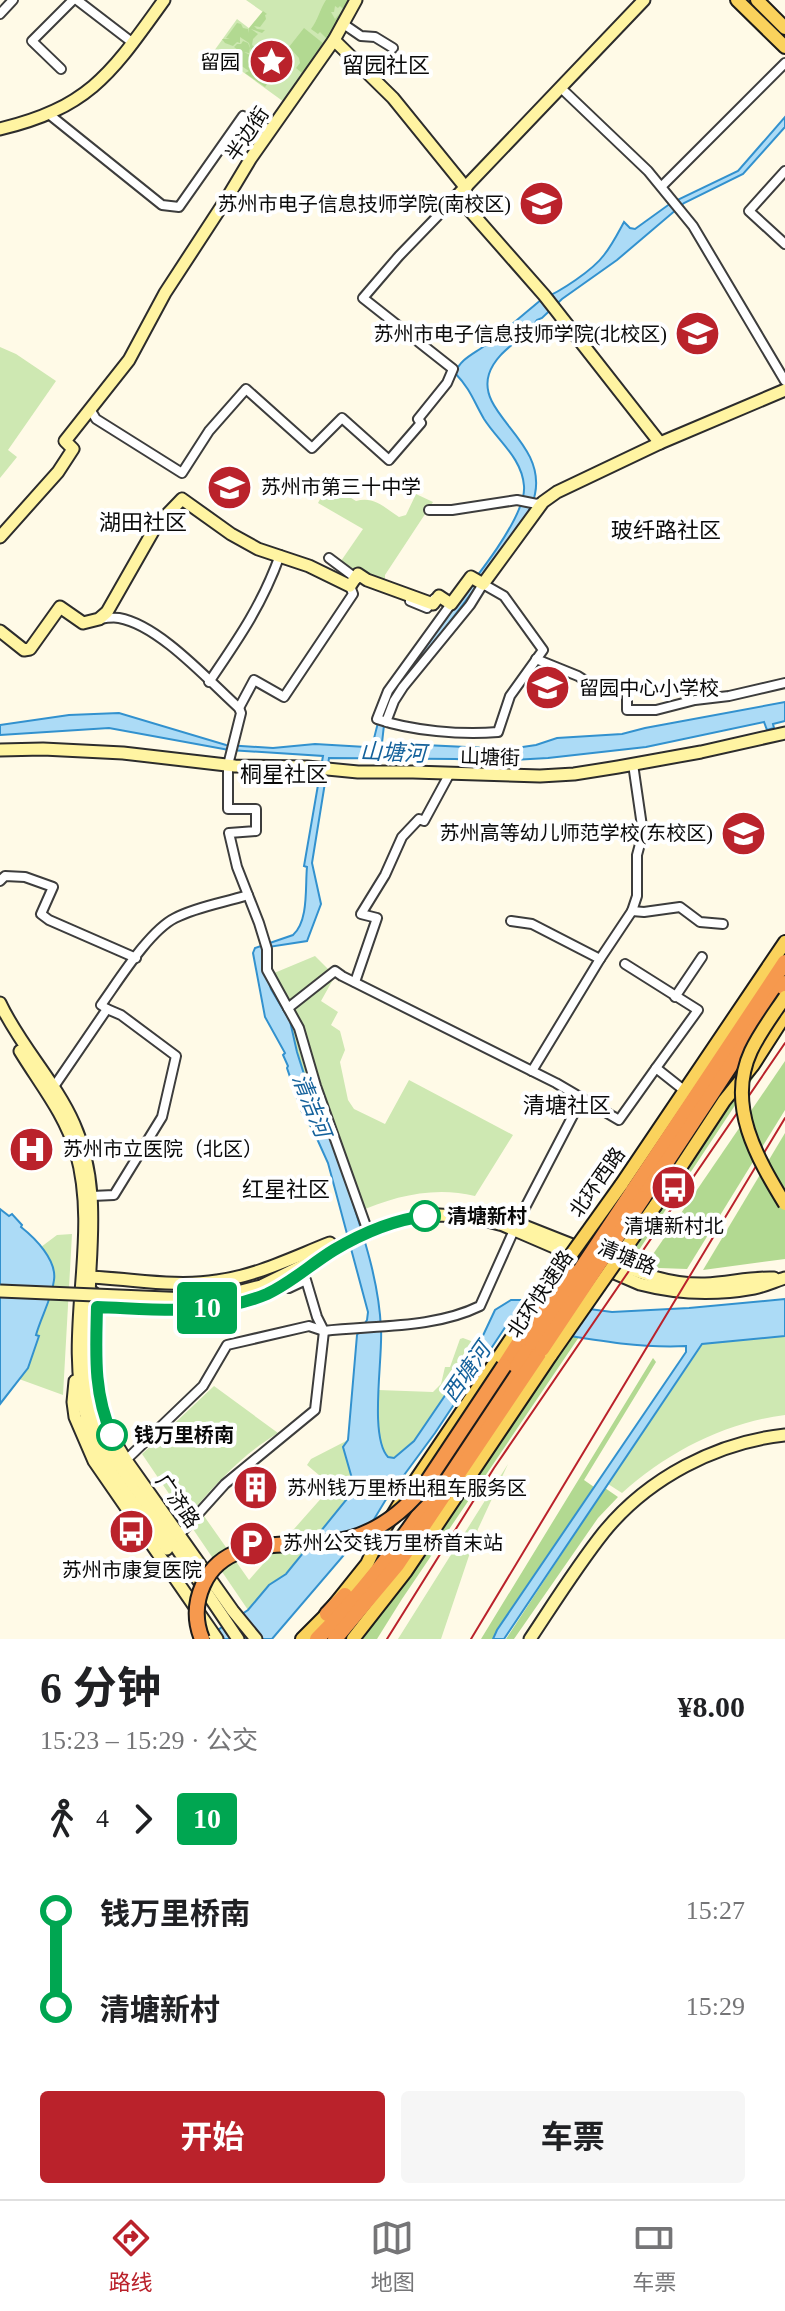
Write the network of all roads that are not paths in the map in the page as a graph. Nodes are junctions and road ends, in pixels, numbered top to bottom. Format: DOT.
graph roads {
  1 [pos="13,0"];
  2 [pos="75,0"];
  3 [pos="164,0"];
  4 [pos="356,0"];
  5 [pos="644,0"];
  6 [pos="737,0"];
  7 [pos="757,0"];
  8 [pos="0,14"];
  9 [pos="342,23"];
  10 [pos="785,28"];
  11 [pos="334,40"];
  12 [pos="133,43"];
  13 [pos="785,47"];
  14 [pos="393,48"];
  15 [pos="785,63"];
  16 [pos="61,69"];
  17 [pos="561,88"];
  18 [pos="50,115"];
  19 [pos="0,129"];
  20 [pos="270,130"];
  21 [pos="785,171"];
  22 [pos="662,186"];
  23 [pos="462,192"];
  24 [pos="785,244"];
  25 [pos="785,381"];
  26 [pos="785,390"];
  27 [pos="90,409"];
  28 [pos="660,443"];
  29 [pos="540,503"];
  30 [pos="429,510"];
  31 [pos="0,537"];
  32 [pos="280,555"];
  33 [pos="329,558"];
  34 [pos="480,583"];
  35 [pos="350,586"];
  36 [pos="449,604"];
  37 [pos="99,619"];
  38 [pos="0,631"];
  39 [pos="540,649"];
  40 [pos="536,659"];
  41 [pos="209,682"];
  42 [pos="785,683"];
  43 [pos="239,708"];
  44 [pos="383,721"];
  45 [pos="785,733"];
  46 [pos="0,750"];
  47 [pos="230,755"];
  48 [pos="633,764"];
  49 [pos="450,773"];
  50 [pos="0,881"];
  51 [pos="248,895"];
  52 [pos="632,911"];
  53 [pos="511,921"];
  54 [pos="723,924"];
  55 [pos="785,942"];
  56 [pos="702,957"];
  57 [pos="136,958"];
  58 [pos="600,959"];
  59 [pos="785,962"];
  60 [pos="625,964"];
  61 [pos="355,982"];
  62 [pos="785,983"];
  63 [pos="675,997"];
  64 [pos="785,997"];
  65 [pos="0,1003"];
  66 [pos="288,1008"];
  67 [pos="107,1009"];
  68 [pos="785,1015"];
  69 [pos="0,1021"];
  70 [pos="656,1068"];
  71 [pos="532,1071"];
  72 [pos="53,1088"];
  73 [pos="685,1091"];
  74 [pos="582,1098"];
  75 [pos="638,1195"];
  76 [pos="92,1196"];
  77 [pos="785,1204"];
  78 [pos="515,1226"];
  79 [pos="365,1229"];
  80 [pos="332,1247"];
  81 [pos="86,1276"];
  82 [pos="784,1279"];
  83 [pos="287,1283"];
  84 [pos="0,1288"];
  85 [pos="89,1307"];
  86 [pos="324,1331"];
  87 [pos="532,1344"];
  88 [pos="79,1361"];
  89 [pos="785,1435"];
  90 [pos="126,1460"];
  91 [pos="449,1467"];
  92 [pos="380,1536"];
  93 [pos="171,1538"];
  94 [pos="327,1614"];
  95 [pos="210,1636"];
  96 [pos="228,1639"];
  97 [pos="238,1639"];
  98 [pos="256,1639"];
  99 [pos="296,1639"];
  100 [pos="302,1639"];
  101 [pos="317,1639"];
  102 [pos="335,1639"];
  103 [pos="353,1639"];
  104 [pos="530,1639"];
  1 -- 8 [label="street"];
  2 -- 12 [label="street"];
  2 -- 16 [label="street"];
  3 -- 12 [label="street"];
  4 -- 9 [label="street, 半边街"];
  5 -- 17 [label="street"];
  6 -- 13 [label="main road"];
  7 -- 10 [label="main road"];
  9 -- 11 [label="street, 半边街"];
  9 -- 14 [label="street"];
  11 -- 20 [label="street, 半边街"];
  11 -- 23 [label="street"];
  12 -- 18 [label="street"];
  15 -- 22 [label="street"];
  17 -- 22 [label="street"];
  17 -- 23 [label="street"];
  18 -- 19 [label="street"];
  18 -- 20 [label="street"];
  20 -- 27 [label="street, 半边街"];
  21 -- 24 [label="street"];
  22 -- 25 [label="street"];
  23 -- 27 [label="street"];
  23 -- 28 [label="street"];
  26 -- 28 [label="street"];
  27 -- 31 [label="street, 半边街"];
  28 -- 29 [label="street"];
  29 -- 30 [label="street"];
  29 -- 34 [label="street"];
  32 -- 35 [label="street"];
  32 -- 37 [label="street"];
  32 -- 41 [label="street"];
  33 -- 36 [label="street"];
  34 -- 36 [label="street"];
  34 -- 39 [label="street"];
  34 -- 40 [label="street"];
  34 -- 44 [label="street"];
  35 -- 36 [label="street"];
  35 -- 43 [label="street"];
  36 -- 44 [label="street"];
  37 -- 38 [label="street"];
  37 -- 41 [label="street"];
  40 -- 42 [label="street"];
  40 -- 44 [label="street"];
  41 -- 43 [label="street"];
  43 -- 47 [label="street"];
  45 -- 48 [label="street, 山塘街"];
  46 -- 47 [label="street, 山塘街"];
  47 -- 49 [label="street, 山塘街"];
  47 -- 51 [label="street"];
  48 -- 49 [label="street, 山塘街"];
  48 -- 52 [label="street"];
  49 -- 61 [label="street"];
  50 -- 57 [label="street"];
  51 -- 57 [label="street"];
  51 -- 66 [label="street"];
  52 -- 54 [label="street"];
  52 -- 58 [label="street"];
  53 -- 58 [label="street"];
  55 -- 73 [label="main road, 北环西路"];
  56 -- 63 [label="street"];
  57 -- 67 [label="street"];
  58 -- 71 [label="street"];
  59 -- 75 [label="highway, 北环快速路"];
  60 -- 63 [label="street"];
  61 -- 66 [label="street"];
  61 -- 71 [label="street"];
  62 -- 75 [label="highway, 北环快速路"];
  63 -- 70 [label="street"];
  64 -- 77 [label="main road, bridge"];
  65 -- 72 [label="street, 广济路"];
  66 -- 79 [label="street"];
  67 -- 72 [label="street"];
  67 -- 76 [label="street"];
  68 -- 75 [label="main road, 北环西路"];
  69 -- 81 [label="street, 广济路"];
  70 -- 73 [label="street"];
  70 -- 74 [label="street"];
  71 -- 74 [label="street"];
  72 -- 76 [label="street, 广济路"];
  73 -- 75 [label="main road, 北环西路"];
  74 -- 78 [label="street"];
  75 -- 87 [label="highway, 北环快速路, bridge"];
  75 -- 87 [label="main road, 北环西路, bridge"];
  75 -- 87 [label="highway, 北环快速路, bridge"];
  76 -- 81 [label="street, 广济路"];
  78 -- 79 [label="street, 清塘路"];
  78 -- 82 [label="street, 清塘路"];
  78 -- 86 [label="street"];
  79 -- 80 [label="street, 清塘路"];
  80 -- 81 [label="street"];
  80 -- 83 [label="street"];
  80 -- 84 [label="street, 清塘路, bridge"];
  81 -- 85 [label="street, 广济路"];
  83 -- 85 [label="street"];
  83 -- 86 [label="street"];
  85 -- 88 [label="street, 广济路"];
  85 -- 90 [label="street, 广济路"];
  85 -- 93 [label="street, 广济路"];
  86 -- 90 [label="street"];
  86 -- 93 [label="street"];
  87 -- 91 [label="highway, 北环快速路"];
  87 -- 92 [label="main road, 北环西路"];
  87 -- 95 [label="highway, bridge"];
  87 -- 102 [label="highway, 北环快速路"];
  87 -- 103 [label="main road, 北环西路"];
  88 -- 93 [label="street, 广济路"];
  88 -- 95 [label="street, 广济路"];
  89 -- 104 [label="street"];
  90 -- 93 [label="street, 广济路"];
  91 -- 94 [label="highway"];
  91 -- 101 [label="highway, 北环快速路"];
  92 -- 94 [label="main road, 北环西路"];
  92 -- 99 [label="main road"];
  93 -- 96 [label="street"];
  93 -- 97 [label="street"];
  93 -- 98 [label="street, 广济路"];
  94 -- 100 [label="main road, 北环西路"];
}
